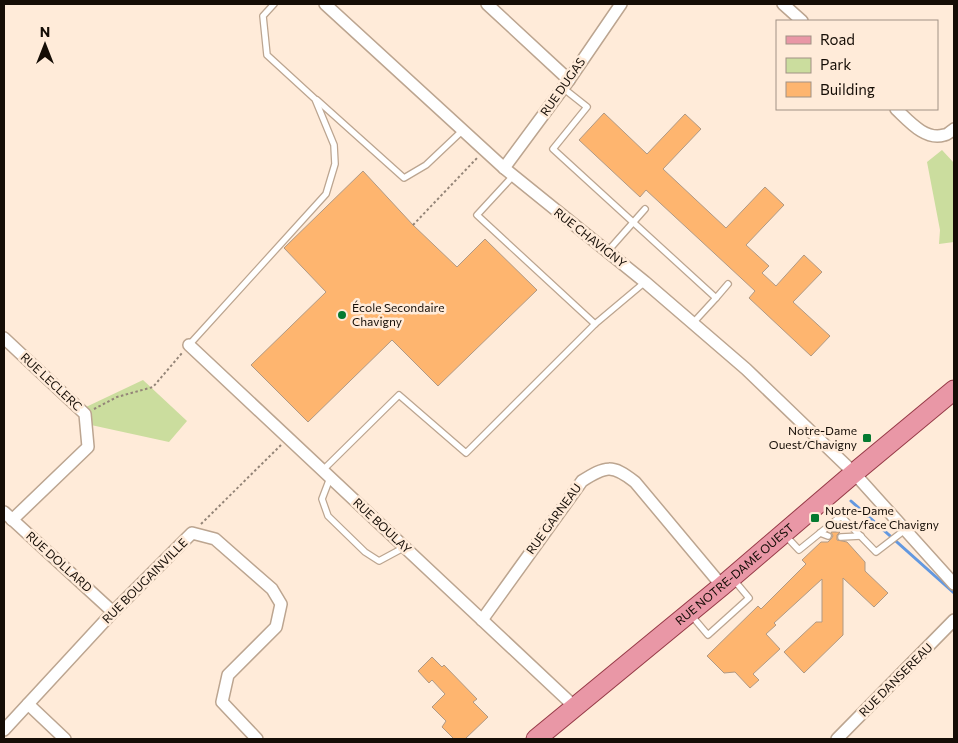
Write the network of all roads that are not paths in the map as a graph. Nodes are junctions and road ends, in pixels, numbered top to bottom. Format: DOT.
graph roads {
  1 [pos="274,4"];
  2 [pos="325,4"];
  3 [pos="487,4"];
  4 [pos="621,4"];
  5 [pos="784,4"];
  6 [pos="801,20"];
  7 [pos="566,84"];
  8 [pos="315,99"];
  9 [pos="897,110"];
  10 [pos="954,129"];
  11 [pos="463,130"];
  12 [pos="504,168"];
  13 [pos="513,176"];
  14 [pos="644,209"];
  15 [pos="633,222"];
  16 [pos="606,252"];
  17 [pos="645,282"];
  18 [pos="728,284"];
  19 [pos="716,298"];
  20 [pos="693,323"];
  21 [pos="595,324"];
  22 [pos="4,338"];
  23 [pos="189,345"];
  24 [pos="954,390"];
  25 [pos="854,472"];
  26 [pos="326,474"];
  27 [pos="8,516"];
  28 [pos="906,529"];
  29 [pos="783,534"];
  30 [pos="820,534"];
  31 [pos="828,536"];
  32 [pos="861,536"];
  33 [pos="841,537"];
  34 [pos="404,547"];
  35 [pos="727,582"];
  36 [pos="954,584"];
  37 [pos="113,612"];
  38 [pos="690,613"];
  39 [pos="482,620"];
  40 [pos="954,620"];
  41 [pos="28,704"];
  42 [pos="576,708"];
  43 [pos="4,730"];
  44 [pos="65,739"];
  45 [pos="257,739"];
  46 [pos="536,739"];
  47 [pos="837,739"];
  1 -- 8 [label="lane"];
  2 -- 11 [label="street, RUE CHAVIGNY"];
  3 -- 7 [label="street"];
  4 -- 7 [label="street, RUE DUGAS"];
  5 -- 6 [label="street"];
  7 -- 12 [label="street, RUE DUGAS"];
  7 -- 15 [label="lane"];
  8 -- 11 [label="lane"];
  8 -- 23 [label="lane"];
  9 -- 10 [label="street"];
  11 -- 12 [label="street, RUE CHAVIGNY"];
  12 -- 13 [label="street, RUE CHAVIGNY"];
  13 -- 16 [label="street, RUE CHAVIGNY"];
  13 -- 21 [label="lane"];
  14 -- 15 [label="lane"];
  15 -- 16 [label="lane"];
  15 -- 19 [label="lane"];
  16 -- 17 [label="street, RUE CHAVIGNY"];
  17 -- 20 [label="street, RUE CHAVIGNY"];
  17 -- 21 [label="lane"];
  18 -- 19 [label="lane"];
  19 -- 20 [label="lane"];
  20 -- 25 [label="street, RUE CHAVIGNY"];
  21 -- 26 [label="lane"];
  22 -- 27 [label="street, RUE LECLERC"];
  23 -- 26 [label="street, RUE BOULAY"];
  24 -- 25 [label="main road, RUE NOTRE-DAME OUEST"];
  25 -- 28 [label="street, RUE CHAVIGNY"];
  25 -- 29 [label="main road, RUE NOTRE-DAME OUEST"];
  26 -- 34 [label="street, RUE BOULAY"];
  26 -- 34 [label="lane"];
  27 -- 37 [label="street, RUE DOLLARD"];
  28 -- 32 [label="lane"];
  28 -- 36 [label="street, RUE CHAVIGNY"];
  29 -- 30 [label="lane"];
  29 -- 35 [label="main road, RUE NOTRE-DAME OUEST"];
  30 -- 31 [label="lane"];
  30 -- 32 [label="lane"];
  32 -- 33 [label="lane"];
  34 -- 39 [label="street, RUE BOULAY"];
  35 -- 38 [label="main road, RUE NOTRE-DAME OUEST"];
  35 -- 38 [label="lane"];
  35 -- 39 [label="street, RUE GARNEAU"];
  37 -- 41 [label="street, RUE BOUGAINVILLE"];
  37 -- 45 [label="street, RUE BOUGAINVILLE"];
  38 -- 42 [label="main road, RUE NOTRE-DAME OUEST"];
  39 -- 42 [label="street, RUE BOULAY"];
  40 -- 47 [label="street, RUE DANSEREAU"];
  41 -- 43 [label="street, RUE BOUGAINVILLE"];
  41 -- 44 [label="street"];
  42 -- 46 [label="main road, RUE NOTRE-DAME OUEST"];
}
